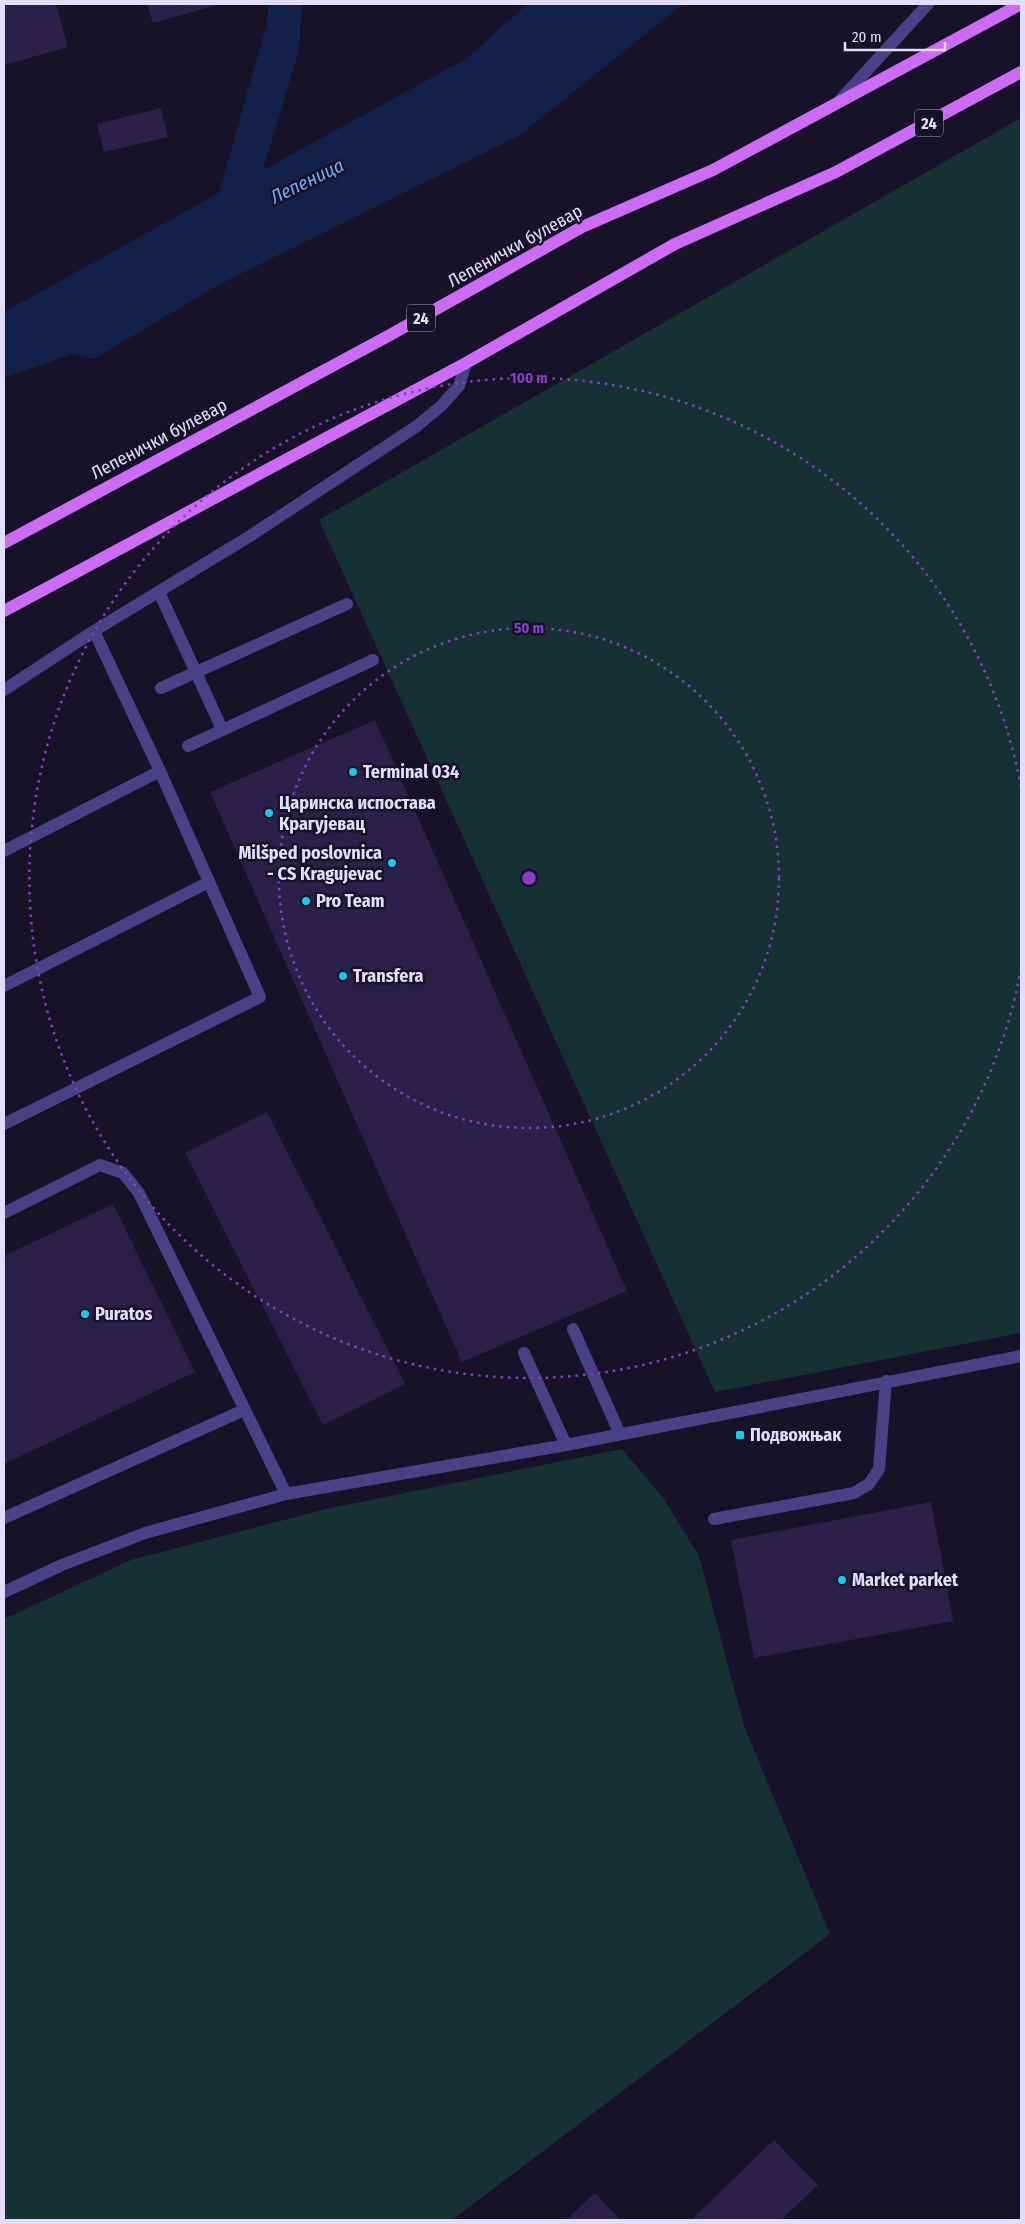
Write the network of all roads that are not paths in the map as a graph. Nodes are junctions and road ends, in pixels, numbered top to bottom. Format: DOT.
graph roads {
  1 [pos="928,4"];
  2 [pos="1021,4"];
  3 [pos="1021,72"];
  4 [pos="841,100"];
  5 [pos="466,363"];
  6 [pos="4,542"];
  7 [pos="159,592"];
  8 [pos="347,604"];
  9 [pos="4,611"];
  10 [pos="94,631"];
  11 [pos="373,660"];
  12 [pos="196,673"];
  13 [pos="161,688"];
  14 [pos="4,690"];
  15 [pos="222,730"];
  16 [pos="188,746"];
  17 [pos="160,770"];
  18 [pos="4,851"];
  19 [pos="209,882"];
  20 [pos="4,986"];
  21 [pos="4,1124"];
  22 [pos="4,1213"];
  23 [pos="573,1329"];
  24 [pos="524,1353"];
  25 [pos="1021,1356"];
  26 [pos="886,1381"];
  27 [pos="244,1410"];
  28 [pos="620,1434"];
  29 [pos="566,1445"];
  30 [pos="286,1494"];
  31 [pos="4,1518"];
  32 [pos="714,1519"];
  33 [pos="4,1592"];
  1 -- 4 [label="street"];
  2 -- 4 [label="main road, Лепенички булевар / 24"];
  3 -- 5 [label="main road, 24"];
  4 -- 6 [label="main road, Лепенички булевар / 24"];
  5 -- 7 [label="street"];
  5 -- 9 [label="main road, 24"];
  7 -- 10 [label="street"];
  7 -- 12 [label="street"];
  8 -- 12 [label="street"];
  10 -- 14 [label="street"];
  10 -- 17 [label="street"];
  11 -- 15 [label="street"];
  12 -- 13 [label="street"];
  12 -- 15 [label="street"];
  15 -- 16 [label="street"];
  17 -- 18 [label="street"];
  17 -- 19 [label="street"];
  19 -- 20 [label="street"];
  19 -- 21 [label="street"];
  22 -- 27 [label="street"];
  23 -- 28 [label="street"];
  24 -- 29 [label="street"];
  25 -- 26 [label="street"];
  26 -- 28 [label="street"];
  26 -- 32 [label="street"];
  27 -- 30 [label="street"];
  27 -- 31 [label="street"];
  28 -- 29 [label="street"];
  29 -- 30 [label="street"];
  30 -- 33 [label="street"];
}
